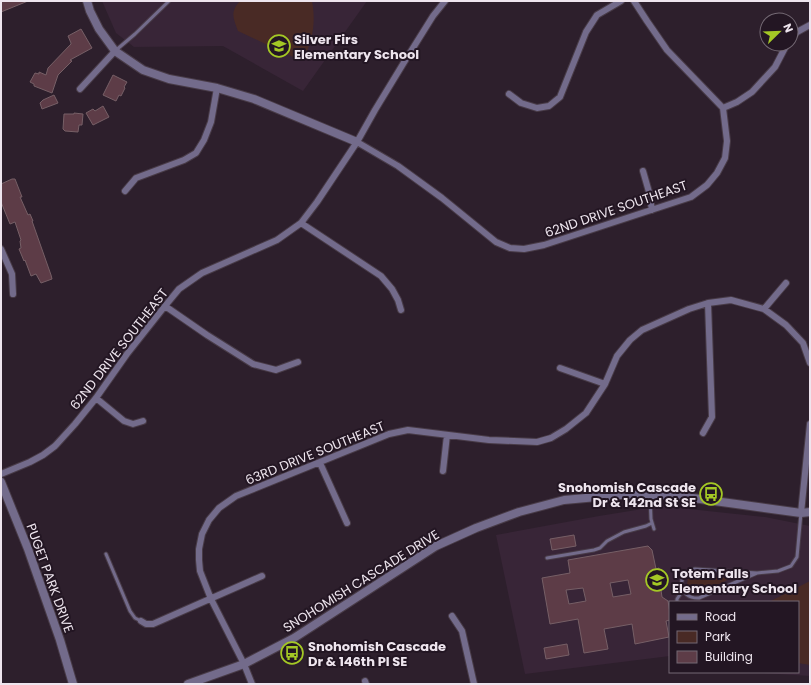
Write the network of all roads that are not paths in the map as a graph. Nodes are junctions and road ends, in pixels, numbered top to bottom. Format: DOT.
graph roads {
  1 [pos="87,1"];
  2 [pos="169,1"];
  3 [pos="445,1"];
  4 [pos="621,1"];
  5 [pos="634,1"];
  6 [pos="810,25"];
  7 [pos="799,31"];
  8 [pos="115,50"];
  9 [pos="783,52"];
  10 [pos="217,88"];
  11 [pos="80,89"];
  12 [pos="509,94"];
  13 [pos="723,108"];
  14 [pos="357,142"];
  15 [pos="643,171"];
  16 [pos="125,191"];
  17 [pos="652,210"];
  18 [pos="301,222"];
  19 [pos="1,249"];
  20 [pos="786,283"];
  21 [pos="13,294"];
  22 [pos="708,303"];
  23 [pos="165,306"];
  24 [pos="764,308"];
  25 [pos="401,310"];
  26 [pos="298,362"];
  27 [pos="810,363"];
  28 [pos="560,368"];
  29 [pos="605,384"];
  30 [pos="96,398"];
  31 [pos="143,421"];
  32 [pos="810,424"];
  33 [pos="703,432"];
  34 [pos="447,435"];
  35 [pos="320,463"];
  36 [pos="443,471"];
  37 [pos="1,474"];
  38 [pos="1,482"];
  39 [pos="650,495"];
  40 [pos="810,512"];
  41 [pos="801,513"];
  42 [pos="347,523"];
  43 [pos="652,524"];
  44 [pos="654,529"];
  45 [pos="106,554"];
  46 [pos="547,558"];
  47 [pos="757,573"];
  48 [pos="262,576"];
  49 [pos="683,590"];
  50 [pos="212,599"];
  51 [pos="693,600"];
  52 [pos="677,601"];
  53 [pos="452,616"];
  54 [pos="141,621"];
  55 [pos="244,664"];
  56 [pos="73,684"];
  57 [pos="188,684"];
  58 [pos="252,684"];
  59 [pos="474,684"];
  1 -- 8 [label="street"];
  2 -- 8 [label="lane"];
  3 -- 14 [label="street, 62ND DRIVE SOUTHEAST"];
  4 -- 12 [label="street"];
  5 -- 13 [label="street"];
  6 -- 7 [label="street"];
  8 -- 10 [label="street"];
  8 -- 11 [label="street"];
  9 -- 13 [label="street"];
  10 -- 14 [label="street"];
  10 -- 16 [label="street"];
  13 -- 17 [label="street, 62ND DRIVE SOUTHEAST"];
  14 -- 17 [label="street, 62ND DRIVE SOUTHEAST"];
  14 -- 18 [label="street, 62ND DRIVE SOUTHEAST"];
  15 -- 17 [label="street"];
  18 -- 23 [label="street, 62ND DRIVE SOUTHEAST"];
  18 -- 25 [label="street"];
  19 -- 21 [label="street"];
  20 -- 24 [label="street"];
  22 -- 24 [label="street, 63RD DRIVE SOUTHEAST"];
  22 -- 29 [label="street, 63RD DRIVE SOUTHEAST"];
  22 -- 33 [label="street"];
  23 -- 26 [label="street"];
  23 -- 30 [label="street, 62ND DRIVE SOUTHEAST"];
  24 -- 27 [label="street, 63RD DRIVE SOUTHEAST"];
  28 -- 29 [label="street"];
  29 -- 34 [label="street, 63RD DRIVE SOUTHEAST"];
  30 -- 31 [label="street"];
  30 -- 37 [label="street, 62ND DRIVE SOUTHEAST"];
  32 -- 41 [label="street"];
  34 -- 35 [label="street, 63RD DRIVE SOUTHEAST"];
  34 -- 36 [label="street"];
  35 -- 42 [label="street"];
  35 -- 50 [label="street, 63RD DRIVE SOUTHEAST"];
  38 -- 56 [label="street, PUGET PARK DRIVE"];
  39 -- 41 [label="street, SNOHOMISH CASCADE DRIVE"];
  39 -- 43 [label="lane"];
  39 -- 55 [label="street, SNOHOMISH CASCADE DRIVE"];
  40 -- 41 [label="street, SNOHOMISH CASCADE DRIVE"];
  41 -- 47 [label="lane"];
  43 -- 44 [label="lane"];
  43 -- 46 [label="lane"];
  45 -- 54 [label="lane"];
  47 -- 49 [label="lane"];
  47 -- 51 [label="lane"];
  48 -- 50 [label="street"];
  49 -- 51 [label="lane"];
  49 -- 52 [label="lane"];
  50 -- 54 [label="street"];
  50 -- 55 [label="street, 63RD DRIVE SOUTHEAST"];
  53 -- 59 [label="street"];
  55 -- 57 [label="street, SNOHOMISH CASCADE DRIVE"];
  55 -- 58 [label="street, 63RD DRIVE SOUTHEAST"];
}
